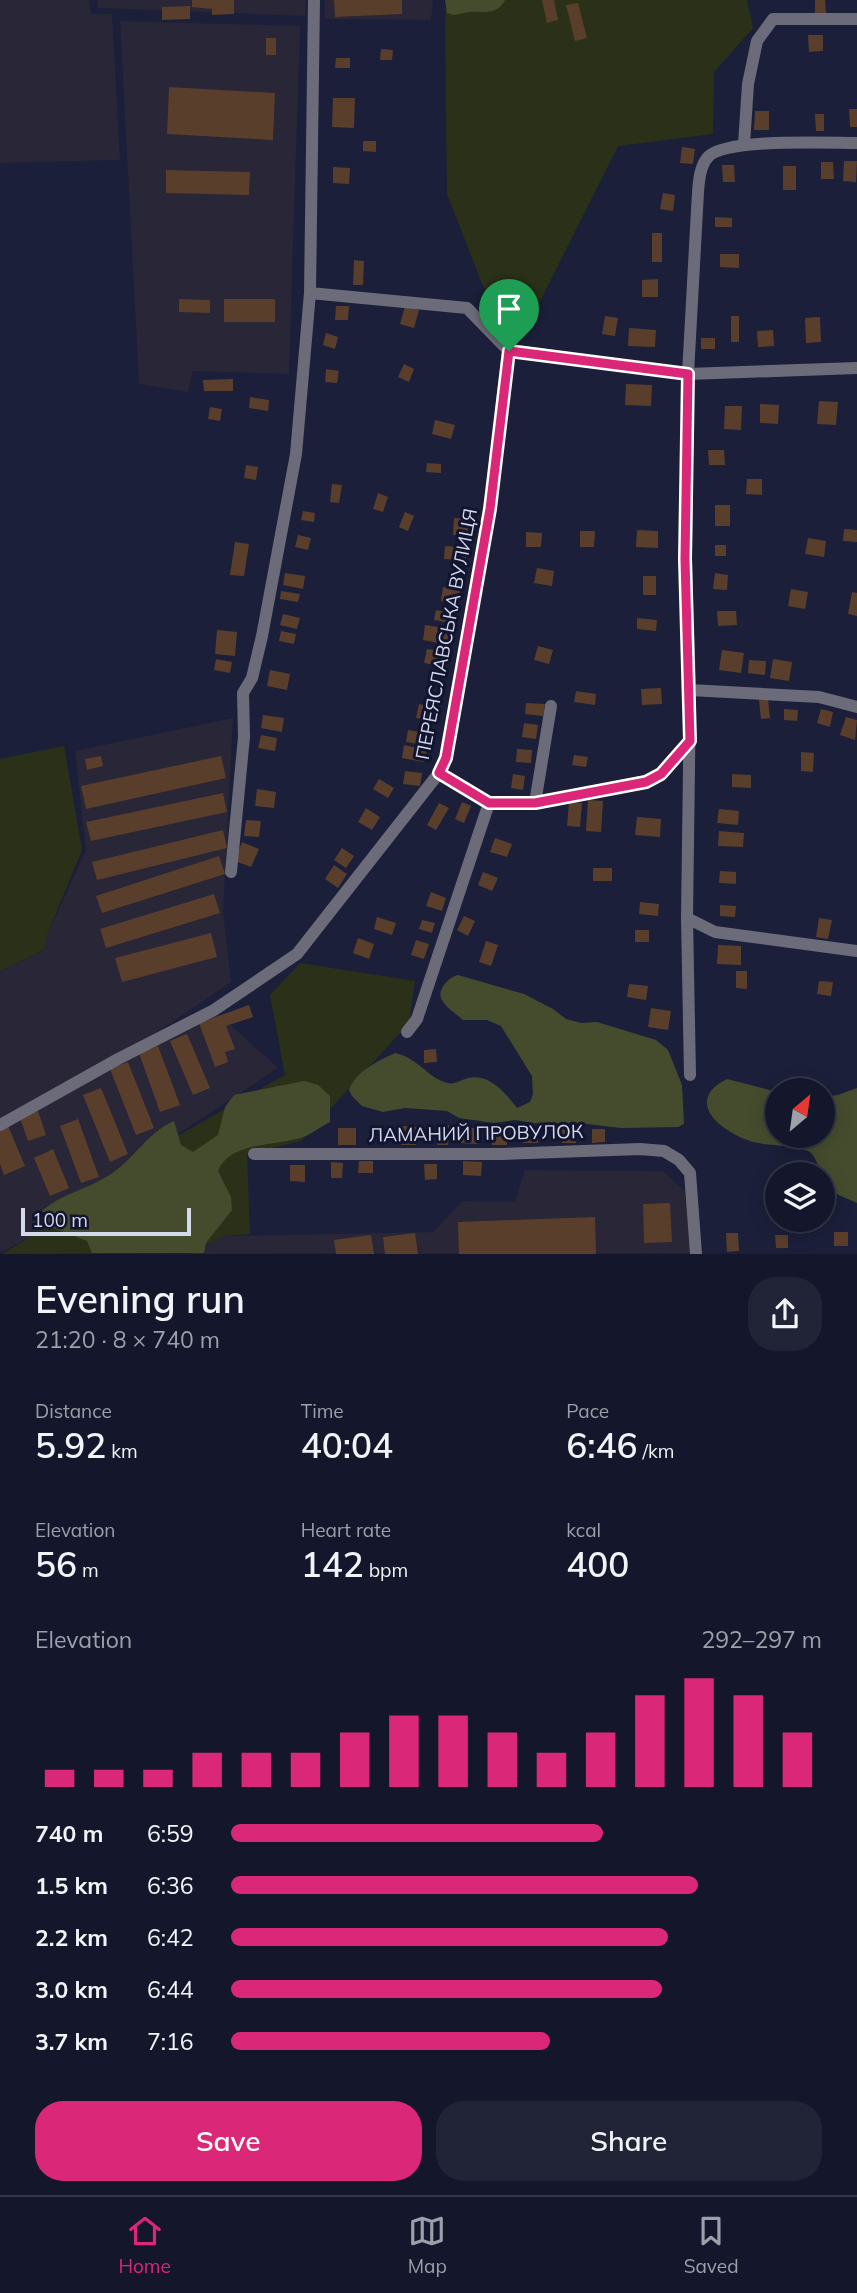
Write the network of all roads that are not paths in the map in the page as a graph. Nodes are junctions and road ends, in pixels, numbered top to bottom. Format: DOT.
graph roads {
  1 [pos="314,0"];
  2 [pos="857,19"];
  3 [pos="857,143"];
  4 [pos="744,144"];
  5 [pos="310,293"];
  6 [pos="509,351"];
  7 [pos="857,368"];
  8 [pos="688,374"];
  9 [pos="690,690"];
  10 [pos="551,706"];
  11 [pos="857,707"];
  12 [pos="690,741"];
  13 [pos="439,773"];
  14 [pos="489,803"];
  15 [pos="535,803"];
  16 [pos="232,872"];
  17 [pos="687,918"];
  18 [pos="857,951"];
  19 [pos="407,1032"];
  20 [pos="690,1075"];
  21 [pos="0,1125"];
  22 [pos="254,1154"];
  23 [pos="696,1254"];
  1 -- 5 [label="street"];
  2 -- 4 [label="street"];
  3 -- 4 [label="street"];
  4 -- 8 [label="street"];
  5 -- 6 [label="street"];
  5 -- 16 [label="street"];
  6 -- 8 [label="street"];
  6 -- 13 [label="street, ПЕРЕЯСЛАВСЬКА ВУЛИЦЯ"];
  7 -- 8 [label="street"];
  8 -- 9 [label="street"];
  9 -- 11 [label="street"];
  9 -- 12 [label="street"];
  10 -- 15 [label="street"];
  12 -- 15 [label="street"];
  12 -- 17 [label="street"];
  13 -- 14 [label="street"];
  13 -- 21 [label="street, ПЕРЕЯСЛАВСЬКА ВУЛИЦЯ"];
  14 -- 15 [label="street"];
  14 -- 19 [label="street"];
  17 -- 18 [label="street"];
  17 -- 20 [label="street"];
  22 -- 23 [label="street, ЛАМАНИЙ ПРОВУЛОК"];
}
